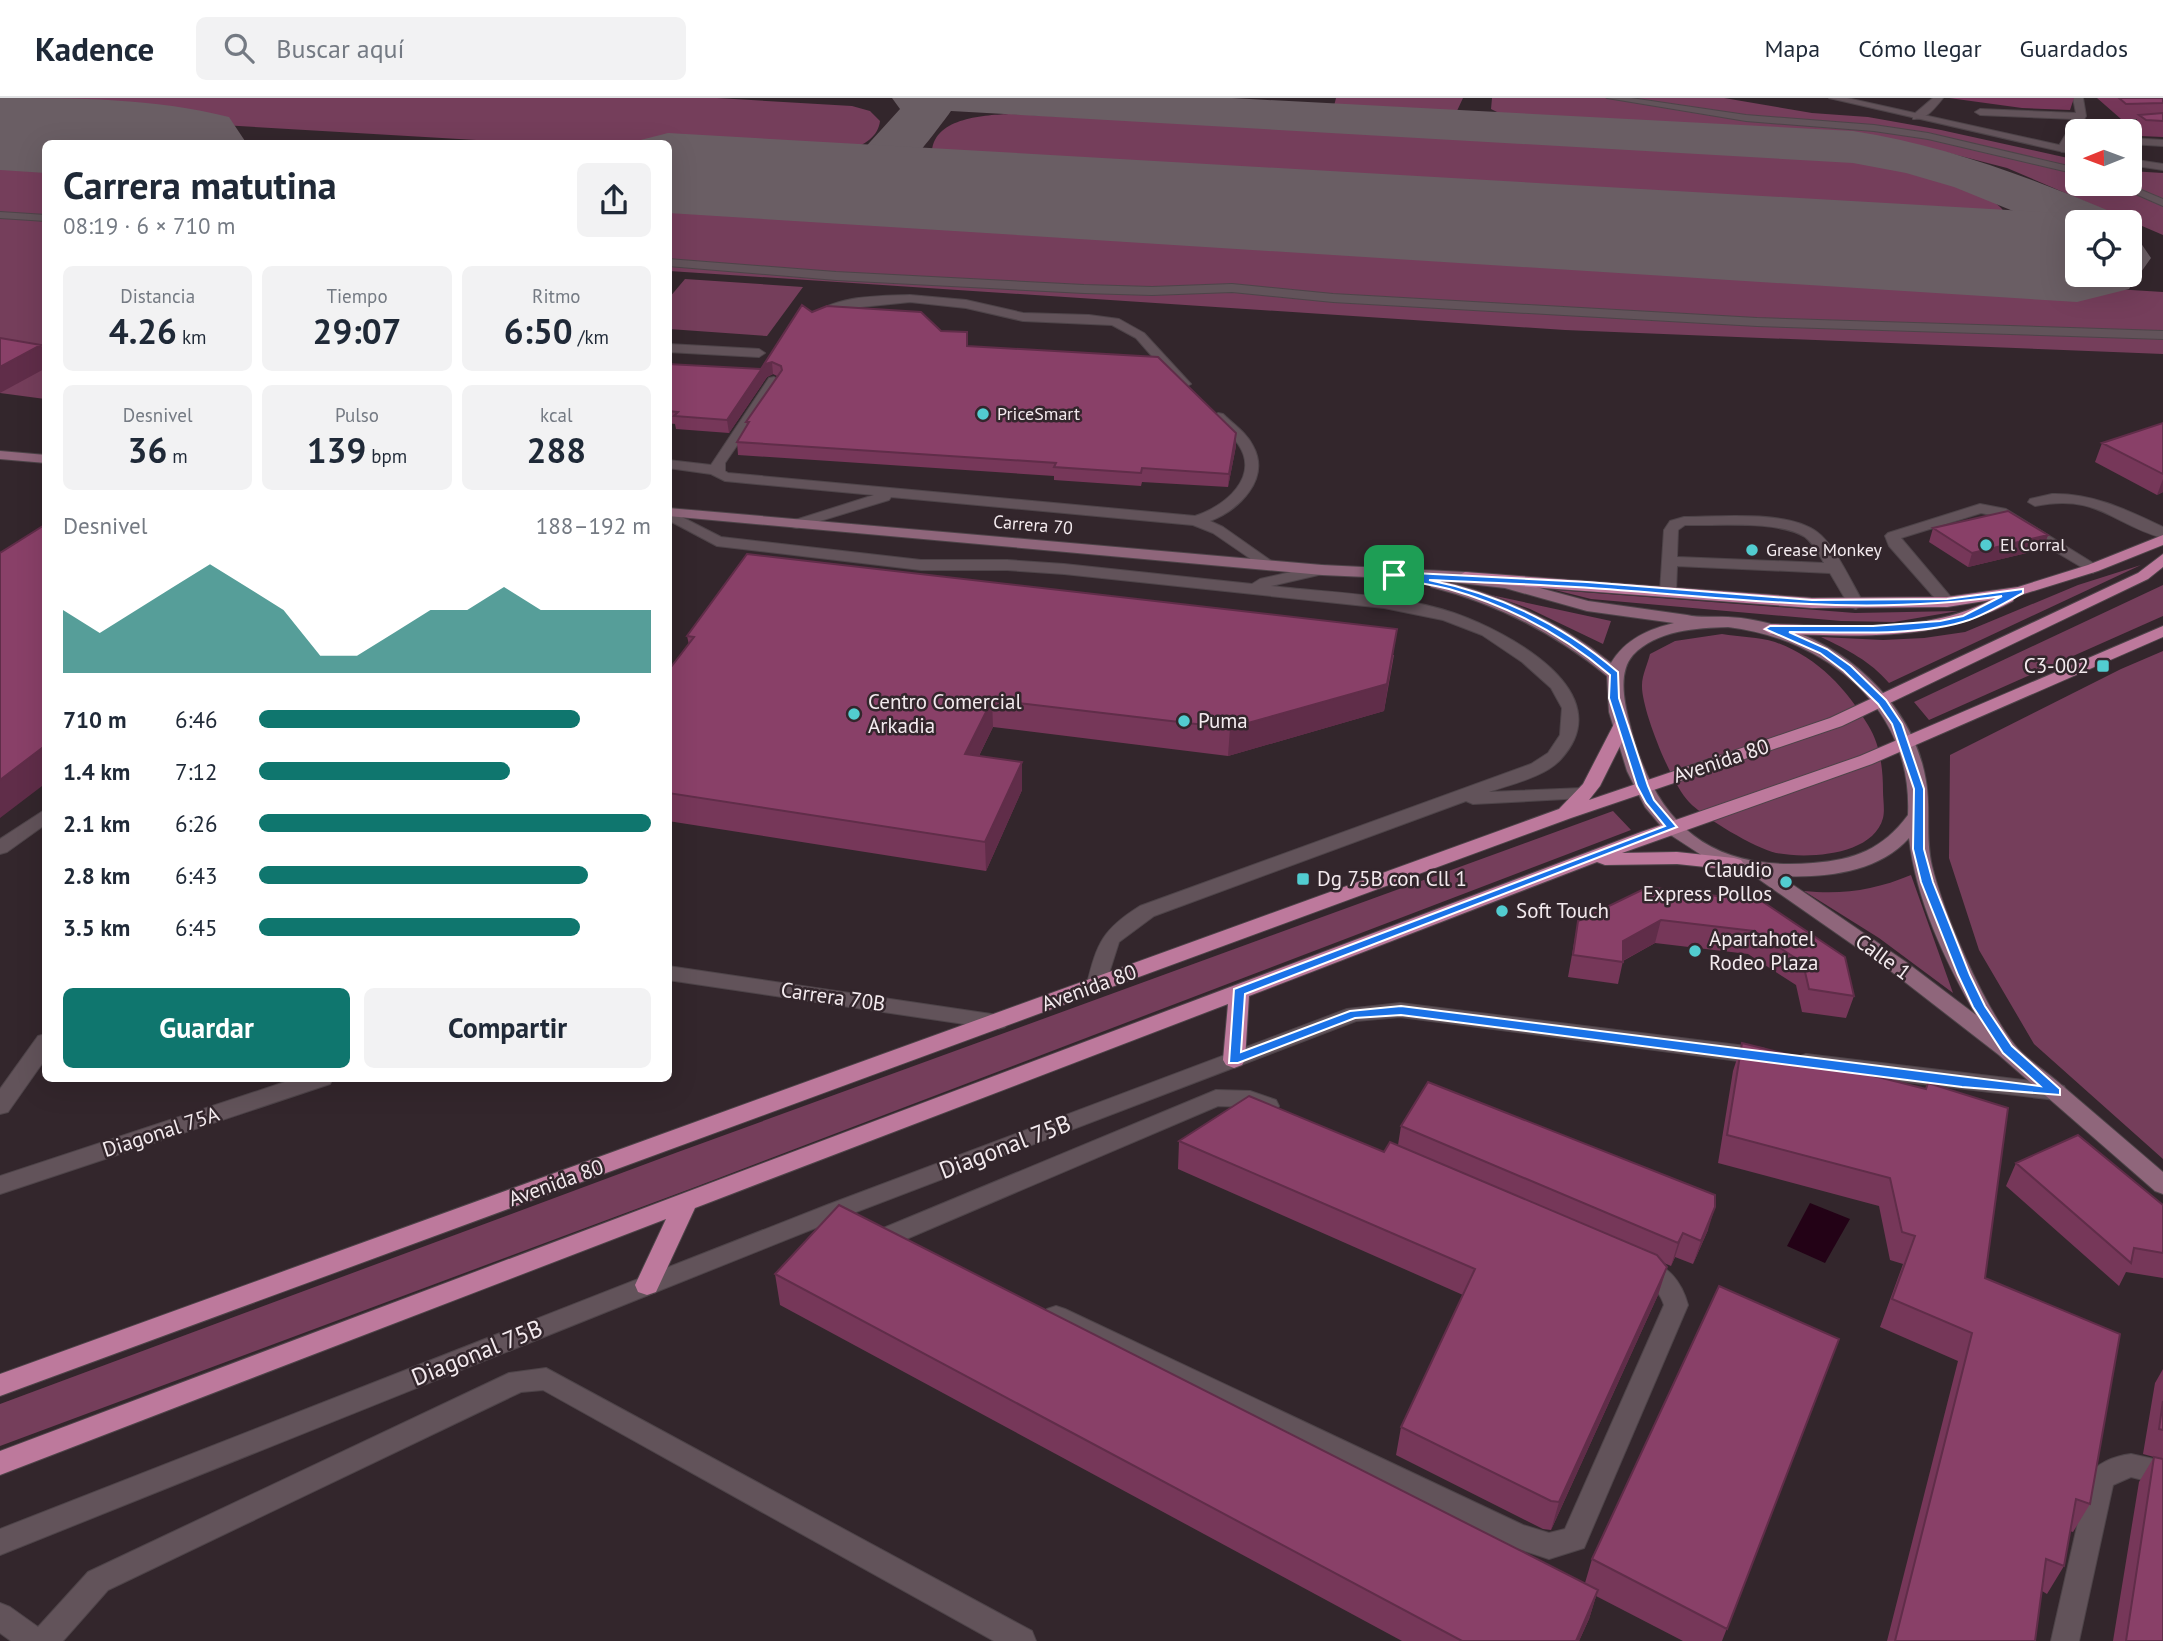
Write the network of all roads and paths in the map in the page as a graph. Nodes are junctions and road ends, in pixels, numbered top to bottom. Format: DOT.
graph roads {
  1 [pos="1612,98"];
  2 [pos="1834,98"];
  3 [pos="1938,98"];
  4 [pos="2078,98"];
  5 [pos="1980,112"];
  6 [pos="2081,116"];
  7 [pos="1916,117"];
  8 [pos="2142,123"];
  9 [pos="2163,123"];
  10 [pos="1951,125"];
  11 [pos="1928,136"];
  12 [pos="2142,142"];
  13 [pos="2163,143"];
  14 [pos="2062,149"];
  15 [pos="2065,150"];
  16 [pos="2142,163"];
  17 [pos="2065,167"];
  18 [pos="2163,167"];
  19 [pos="2142,194"];
  20 [pos="2163,203"];
  21 [pos="0,215"];
  22 [pos="42,218"];
  23 [pos="672,262"];
  24 [pos="816,318"];
  25 [pos="2163,335"];
  26 [pos="672,348"];
  27 [pos="759,353"];
  28 [pos="774,381"];
  29 [pos="0,455"];
  30 [pos="42,459"];
  31 [pos="672,464"];
  32 [pos="717,470"];
  33 [pos="891,494"];
  34 [pos="2035,502"];
  35 [pos="672,513"];
  36 [pos="672,516"];
  37 [pos="1196,521"];
  38 [pos="797,524"];
  39 [pos="2163,533"];
  40 [pos="2163,540"];
  41 [pos="2163,559"];
  42 [pos="1669,561"];
  43 [pos="1269,565"];
  44 [pos="1833,568"];
  45 [pos="2093,568"];
  46 [pos="1322,570"];
  47 [pos="1394,575"];
  48 [pos="1465,577"];
  49 [pos="1242,588"];
  50 [pos="2020,591"];
  51 [pos="1668,592"];
  52 [pos="1947,602"];
  53 [pos="1856,604"];
  54 [pos="1702,621"];
  55 [pos="1770,629"];
  56 [pos="2163,631"];
  57 [pos="1615,674"];
  58 [pos="1882,702"];
  59 [pos="1621,726"];
  60 [pos="1905,744"];
  61 [pos="1642,786"];
  62 [pos="1584,793"];
  63 [pos="1457,799"];
  64 [pos="1564,814"];
  65 [pos="1917,815"];
  66 [pos="42,818"];
  67 [pos="1672,827"];
  68 [pos="0,848"];
  69 [pos="1579,862"];
  70 [pos="1734,864"];
  71 [pos="1756,868"];
  72 [pos="672,974"];
  73 [pos="1097,984"];
  74 [pos="1239,992"];
  75 [pos="998,1022"];
  76 [pos="42,1047"];
  77 [pos="2007,1049"];
  78 [pos="1234,1060"];
  79 [pos="310,1082"];
  80 [pos="2056,1092"];
  81 [pos="0,1106"];
  82 [pos="1289,1115"];
  83 [pos="0,1185"];
  84 [pos="2163,1185"];
  85 [pos="687,1202"];
  86 [pos="835,1211"];
  87 [pos="889,1236"];
  88 [pos="914,1248"];
  89 [pos="1621,1258"];
  90 [pos="647,1285"];
  91 [pos="1040,1308"];
  92 [pos="0,1385"];
  93 [pos="0,1463"];
  94 [pos="2163,1473"];
  95 [pos="0,1542"];
  96 [pos="0,1616"];
  97 [pos="34,1641"];
  98 [pos="44,1641"];
  99 [pos="1022,1641"];
  100 [pos="2065,1641"];
  1 -- 11 [label="street"];
  2 -- 7 [label="street"];
  3 -- 7 [label="street"];
  4 -- 6 [label="street"];
  5 -- 6 [label="street"];
  6 -- 14 [label="street"];
  7 -- 10 [label="street"];
  8 -- 9 [label="street"];
  10 -- 11 [label="street"];
  10 -- 14 [label="street"];
  11 -- 17 [label="street"];
  12 -- 13 [label="street"];
  14 -- 15 [label="street"];
  16 -- 18 [label="street"];
  19 -- 20 [label="street"];
  21 -- 22 [label="street"];
  23 -- 25 [label="street"];
  24 -- 37 [label="street"];
  26 -- 27 [label="street"];
  28 -- 32 [label="lane"];
  29 -- 30 [label="main road"];
  31 -- 32 [label="street"];
  32 -- 33 [label="lane"];
  33 -- 37 [label="lane"];
  33 -- 38 [label="street"];
  34 -- 39 [label="street"];
  35 -- 38 [label="main road, Carrera 70"];
  36 -- 49 [label="street"];
  37 -- 43 [label="lane"];
  38 -- 43 [label="main road, Carrera 70"];
  40 -- 45 [label="main road"];
  41 -- 58 [label="main road, Avenida 80"];
  42 -- 44 [label="street"];
  42 -- 44 [label="street"];
  42 -- 51 [label="street"];
  43 -- 46 [label="main road, Carrera 70"];
  44 -- 53 [label="street"];
  45 -- 50 [label="main road"];
  45 -- 52 [label="street"];
  46 -- 47 [label="main road, Carrera 70"];
  46 -- 49 [label="street"];
  47 -- 48 [label="main road, Carrera 70"];
  47 -- 57 [label="main road, Carrera 70"];
  48 -- 51 [label="main road"];
  48 -- 54 [label="main road, Carrera 70"];
  49 -- 63 [label="street"];
  50 -- 52 [label="main road"];
  50 -- 55 [label="main road"];
  51 -- 53 [label="main road"];
  52 -- 53 [label="main road"];
  54 -- 55 [label="main road, Calle 1"];
  54 -- 57 [label="main road"];
  55 -- 58 [label="main road, Calle 1"];
  56 -- 60 [label="main road"];
  57 -- 59 [label="main road"];
  58 -- 60 [label="main road, Calle 1"];
  58 -- 61 [label="main road, Avenida 80"];
  59 -- 61 [label="main road"];
  59 -- 62 [label="main road"];
  60 -- 65 [label="main road, Calle 1"];
  60 -- 67 [label="main road"];
  61 -- 64 [label="main road, Avenida 80"];
  61 -- 67 [label="main road"];
  62 -- 63 [label="street"];
  62 -- 64 [label="main road"];
  63 -- 73 [label="street"];
  64 -- 73 [label="main road, Avenida 80"];
  65 -- 71 [label="main road"];
  65 -- 77 [label="main road, Calle 1"];
  66 -- 68 [label="street"];
  67 -- 69 [label="main road"];
  67 -- 70 [label="main road"];
  69 -- 70 [label="main road"];
  69 -- 74 [label="main road"];
  70 -- 71 [label="main road"];
  71 -- 77 [label="main road, Calle 1"];
  72 -- 75 [label="street, Carrera 70B"];
  73 -- 75 [label="main road, Avenida 80"];
  74 -- 78 [label="main road"];
  74 -- 85 [label="main road"];
  75 -- 92 [label="main road, Avenida 80"];
  76 -- 81 [label="street"];
  77 -- 80 [label="main road, Calle 1"];
  78 -- 80 [label="street, Diagonal 75B"];
  78 -- 86 [label="street, Diagonal 75B"];
  79 -- 83 [label="street, Diagonal 75A"];
  80 -- 84 [label="main road, Calle 1"];
  82 -- 87 [label="street"];
  85 -- 90 [label="main road"];
  85 -- 93 [label="main road"];
  86 -- 87 [label="street"];
  86 -- 90 [label="street, Diagonal 75B"];
  87 -- 88 [label="street"];
  89 -- 91 [label="street"];
  90 -- 95 [label="street, Diagonal 75B"];
  94 -- 100 [label="street"];
  96 -- 97 [label="street"];
  98 -- 99 [label="street"];
}
